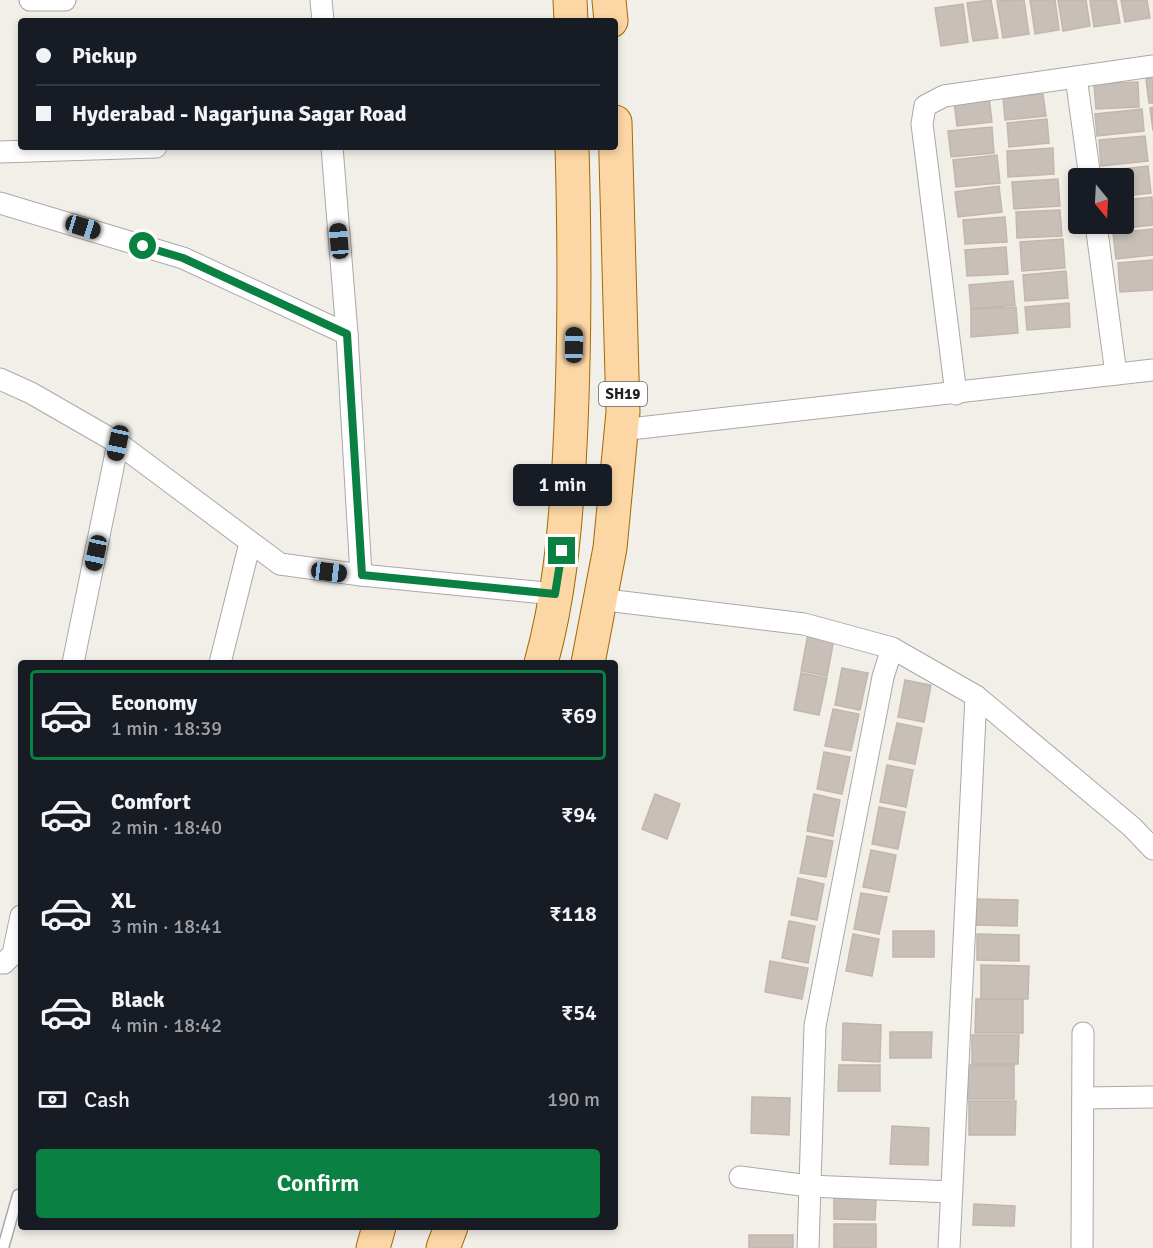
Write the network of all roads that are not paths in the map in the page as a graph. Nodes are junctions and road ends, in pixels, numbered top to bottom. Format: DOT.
graph roads {
  1 [pos="30,0"];
  2 [pos="65,0"];
  3 [pos="321,0"];
  4 [pos="570,0"];
  5 [pos="609,0"];
  6 [pos="323,18"];
  7 [pos="571,18"];
  8 [pos="610,18"];
  9 [pos="1153,66"];
  10 [pos="1076,77"];
  11 [pos="62,150"];
  12 [pos="332,150"];
  13 [pos="572,150"];
  14 [pos="616,150"];
  15 [pos="0,152"];
  16 [pos="1089,168"];
  17 [pos="0,203"];
  18 [pos="1097,234"];
  19 [pos="347,334"];
  20 [pos="1153,370"];
  21 [pos="1116,374"];
  22 [pos="0,379"];
  23 [pos="956,394"];
  24 [pos="621,430"];
  25 [pos="118,443"];
  26 [pos="250,543"];
  27 [pos="362,575"];
  28 [pos="555,594"];
  29 [pos="598,599"];
  30 [pos="892,648"];
  31 [pos="74,660"];
  32 [pos="221,660"];
  33 [pos="542,660"];
  34 [pos="588,660"];
  35 [pos="976,696"];
  36 [pos="1153,849"];
  37 [pos="18,930"];
  38 [pos="0,963"];
  39 [pos="1083,1033"];
  40 [pos="1153,1097"];
  41 [pos="1083,1098"];
  42 [pos="740,1177"];
  43 [pos="810,1186"];
  44 [pos="951,1192"];
  45 [pos="18,1195"];
  46 [pos="378,1230"];
  47 [pos="450,1230"];
  48 [pos="3,1248"];
  49 [pos="373,1248"];
  50 [pos="443,1248"];
  51 [pos="808,1248"];
  52 [pos="949,1248"];
  53 [pos="1082,1248"];
  1 -- 2 [label="street"];
  3 -- 6 [label="street"];
  4 -- 7 [label="main road"];
  5 -- 8 [label="main road"];
  9 -- 10 [label="street"];
  10 -- 16 [label="street"];
  10 -- 23 [label="street"];
  11 -- 15 [label="street"];
  12 -- 19 [label="street"];
  13 -- 28 [label="main road"];
  14 -- 24 [label="main road, SH19"];
  17 -- 19 [label="street"];
  18 -- 21 [label="street"];
  19 -- 27 [label="street"];
  20 -- 21 [label="street"];
  21 -- 23 [label="street"];
  22 -- 25 [label="street"];
  23 -- 24 [label="street"];
  24 -- 29 [label="main road, SH19"];
  25 -- 26 [label="street"];
  25 -- 31 [label="street"];
  26 -- 27 [label="street"];
  26 -- 32 [label="street"];
  27 -- 28 [label="street"];
  28 -- 33 [label="main road"];
  29 -- 30 [label="street"];
  29 -- 34 [label="main road, SH19"];
  30 -- 35 [label="street"];
  30 -- 43 [label="street"];
  35 -- 36 [label="street"];
  35 -- 44 [label="street"];
  37 -- 38 [label="street"];
  39 -- 41 [label="street"];
  40 -- 41 [label="street"];
  41 -- 53 [label="street"];
  42 -- 43 [label="street"];
  43 -- 44 [label="street"];
  43 -- 51 [label="street"];
  44 -- 52 [label="street"];
  45 -- 48 [label="lane"];
  46 -- 49 [label="main road"];
  47 -- 50 [label="main road"];
}
